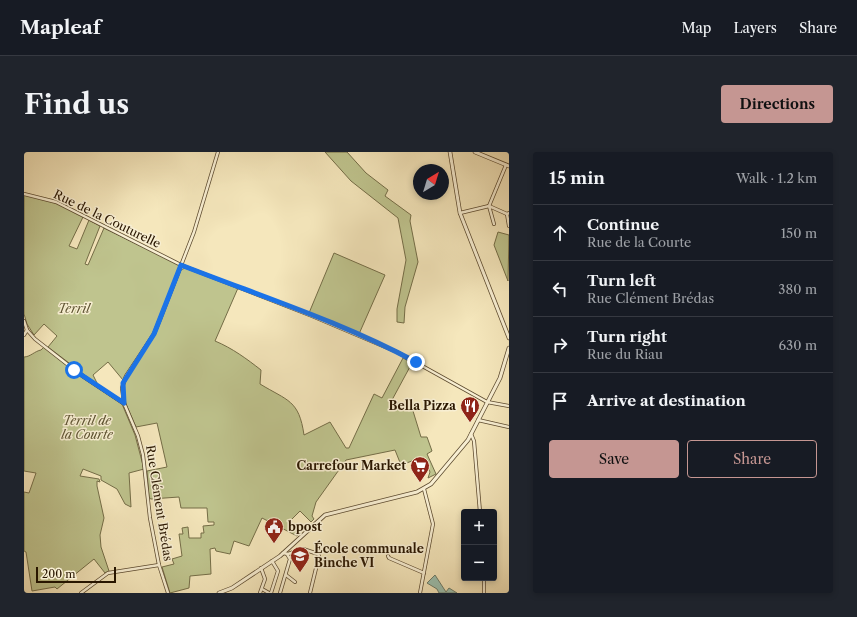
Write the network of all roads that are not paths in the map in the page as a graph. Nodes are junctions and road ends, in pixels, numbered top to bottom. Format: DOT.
graph roads {
  1 [pos="218,152"];
  2 [pos="450,152"];
  3 [pos="475,152"];
  4 [pos="507,165"];
  5 [pos="24,194"];
  6 [pos="489,206"];
  7 [pos="460,213"];
  8 [pos="508,213"];
  9 [pos="494,224"];
  10 [pos="509,226"];
  11 [pos="181,265"];
  12 [pos="24,321"];
  13 [pos="27,330"];
  14 [pos="24,336"];
  15 [pos="509,338"];
  16 [pos="509,348"];
  17 [pos="487,402"];
  18 [pos="124,403"];
  19 [pos="509,406"];
  20 [pos="478,420"];
  21 [pos="509,427"];
  22 [pos="471,434"];
  23 [pos="424,489"];
  24 [pos="480,509"];
  25 [pos="285,553"];
  26 [pos="388,556"];
  27 [pos="272,561"];
  28 [pos="160,565"];
  29 [pos="261,568"];
  30 [pos="424,573"];
  31 [pos="286,574"];
  32 [pos="484,581"];
  33 [pos="295,582"];
  34 [pos="262,589"];
  35 [pos="81,593"];
  36 [pos="168,593"];
  37 [pos="220,593"];
  38 [pos="260,593"];
  39 [pos="270,593"];
  40 [pos="280,593"];
  41 [pos="310,593"];
  42 [pos="420,593"];
  43 [pos="484,593"];
  1 -- 11 [label="street, Rue Clément Brédas"];
  2 -- 7 [label="street"];
  3 -- 4 [label="street"];
  4 -- 6 [label="street"];
  5 -- 11 [label="street, Rue de la Couturelle"];
  6 -- 7 [label="street"];
  6 -- 8 [label="street"];
  6 -- 9 [label="street"];
  7 -- 15 [label="street"];
  8 -- 10 [label="street"];
  11 -- 17 [label="street, Rue de la Couturelle"];
  11 -- 18 [label="street, Rue Clément Brédas"];
  12 -- 13 [label="street"];
  13 -- 14 [label="street"];
  13 -- 18 [label="street"];
  16 -- 17 [label="street"];
  17 -- 19 [label="street, Rue de la Couturelle"];
  17 -- 20 [label="street"];
  18 -- 28 [label="street, Rue Clément Brédas"];
  20 -- 21 [label="street"];
  20 -- 22 [label="street"];
  22 -- 23 [label="street"];
  22 -- 24 [label="street"];
  23 -- 25 [label="street"];
  23 -- 30 [label="street"];
  25 -- 27 [label="street"];
  25 -- 31 [label="street"];
  25 -- 41 [label="street"];
  26 -- 30 [label="street"];
  27 -- 29 [label="street"];
  27 -- 39 [label="street"];
  28 -- 35 [label="street"];
  28 -- 36 [label="street, Rue Clément Brédas"];
  29 -- 34 [label="street"];
  29 -- 37 [label="street"];
  30 -- 42 [label="street"];
  31 -- 33 [label="street"];
  31 -- 40 [label="street"];
  32 -- 43 [label="street"];
  34 -- 38 [label="street"];
  34 -- 39 [label="street"];
}
